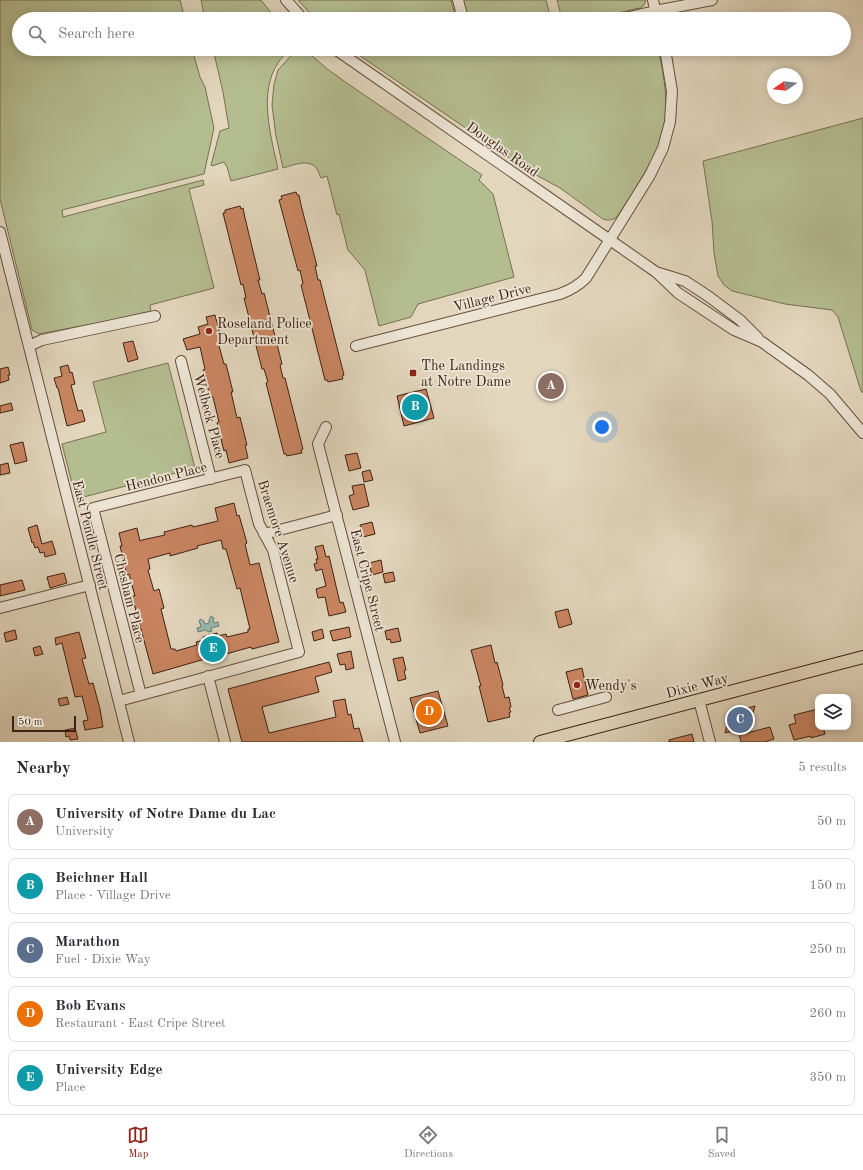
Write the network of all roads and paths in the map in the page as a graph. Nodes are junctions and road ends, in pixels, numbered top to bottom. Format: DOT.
graph roads {
  1 [pos="286,0"];
  2 [pos="458,0"];
  3 [pos="653,0"];
  4 [pos="712,0"];
  5 [pos="296,12"];
  6 [pos="461,12"];
  7 [pos="655,12"];
  8 [pos="667,12"];
  9 [pos="345,56"];
  10 [pos="666,56"];
  11 [pos="0,232"];
  12 [pos="610,240"];
  13 [pos="656,272"];
  14 [pos="155,316"];
  15 [pos="762,342"];
  16 [pos="29,346"];
  17 [pos="356,346"];
  18 [pos="181,361"];
  19 [pos="326,427"];
  20 [pos="863,433"];
  21 [pos="245,470"];
  22 [pos="212,479"];
  23 [pos="93,508"];
  24 [pos="337,515"];
  25 [pos="264,534"];
  26 [pos="90,585"];
  27 [pos="0,608"];
  28 [pos="863,657"];
  29 [pos="208,676"];
  30 [pos="141,695"];
  31 [pos="606,697"];
  32 [pos="699,700"];
  33 [pos="119,701"];
  34 [pos="558,710"];
  35 [pos="129,742"];
  36 [pos="224,742"];
  37 [pos="395,742"];
  38 [pos="540,742"];
  39 [pos="710,742"];
  1 -- 5 [label="street"];
  2 -- 6 [label="street"];
  3 -- 7 [label="street"];
  4 -- 8 [label="street"];
  9 -- 12 [label="street, Douglas Road"];
  10 -- 12 [label="street, Village Drive"];
  11 -- 16 [label="street, East Pendle Street"];
  12 -- 13 [label="street, Douglas Road"];
  12 -- 17 [label="street, Village Drive"];
  13 -- 15 [label="street, Douglas Road"];
  13 -- 15 [label="street, Douglas Road"];
  14 -- 16 [label="street"];
  15 -- 20 [label="street, Douglas Road"];
  16 -- 26 [label="street, East Pendle Street"];
  18 -- 22 [label="street, Welbeck Place"];
  19 -- 24 [label="street, East Cripe Street"];
  21 -- 22 [label="street, Hendon Place"];
  21 -- 25 [label="street, Braemore Avenue"];
  22 -- 23 [label="street, Hendon Place"];
  23 -- 30 [label="street, Chesham Place"];
  24 -- 25 [label="street"];
  24 -- 37 [label="street, East Cripe Street"];
  25 -- 29 [label="street, Braemore Avenue"];
  26 -- 27 [label="street"];
  26 -- 33 [label="street, East Pendle Street"];
  28 -- 32 [label="main road, Dixie Way"];
  29 -- 30 [label="street, Braemore Avenue"];
  29 -- 36 [label="street"];
  30 -- 33 [label="street, Braemore Avenue"];
  31 -- 34 [label="street"];
  32 -- 38 [label="main road, Dixie Way"];
  32 -- 39 [label="street"];
  33 -- 35 [label="street, East Pendle Street"];
}
